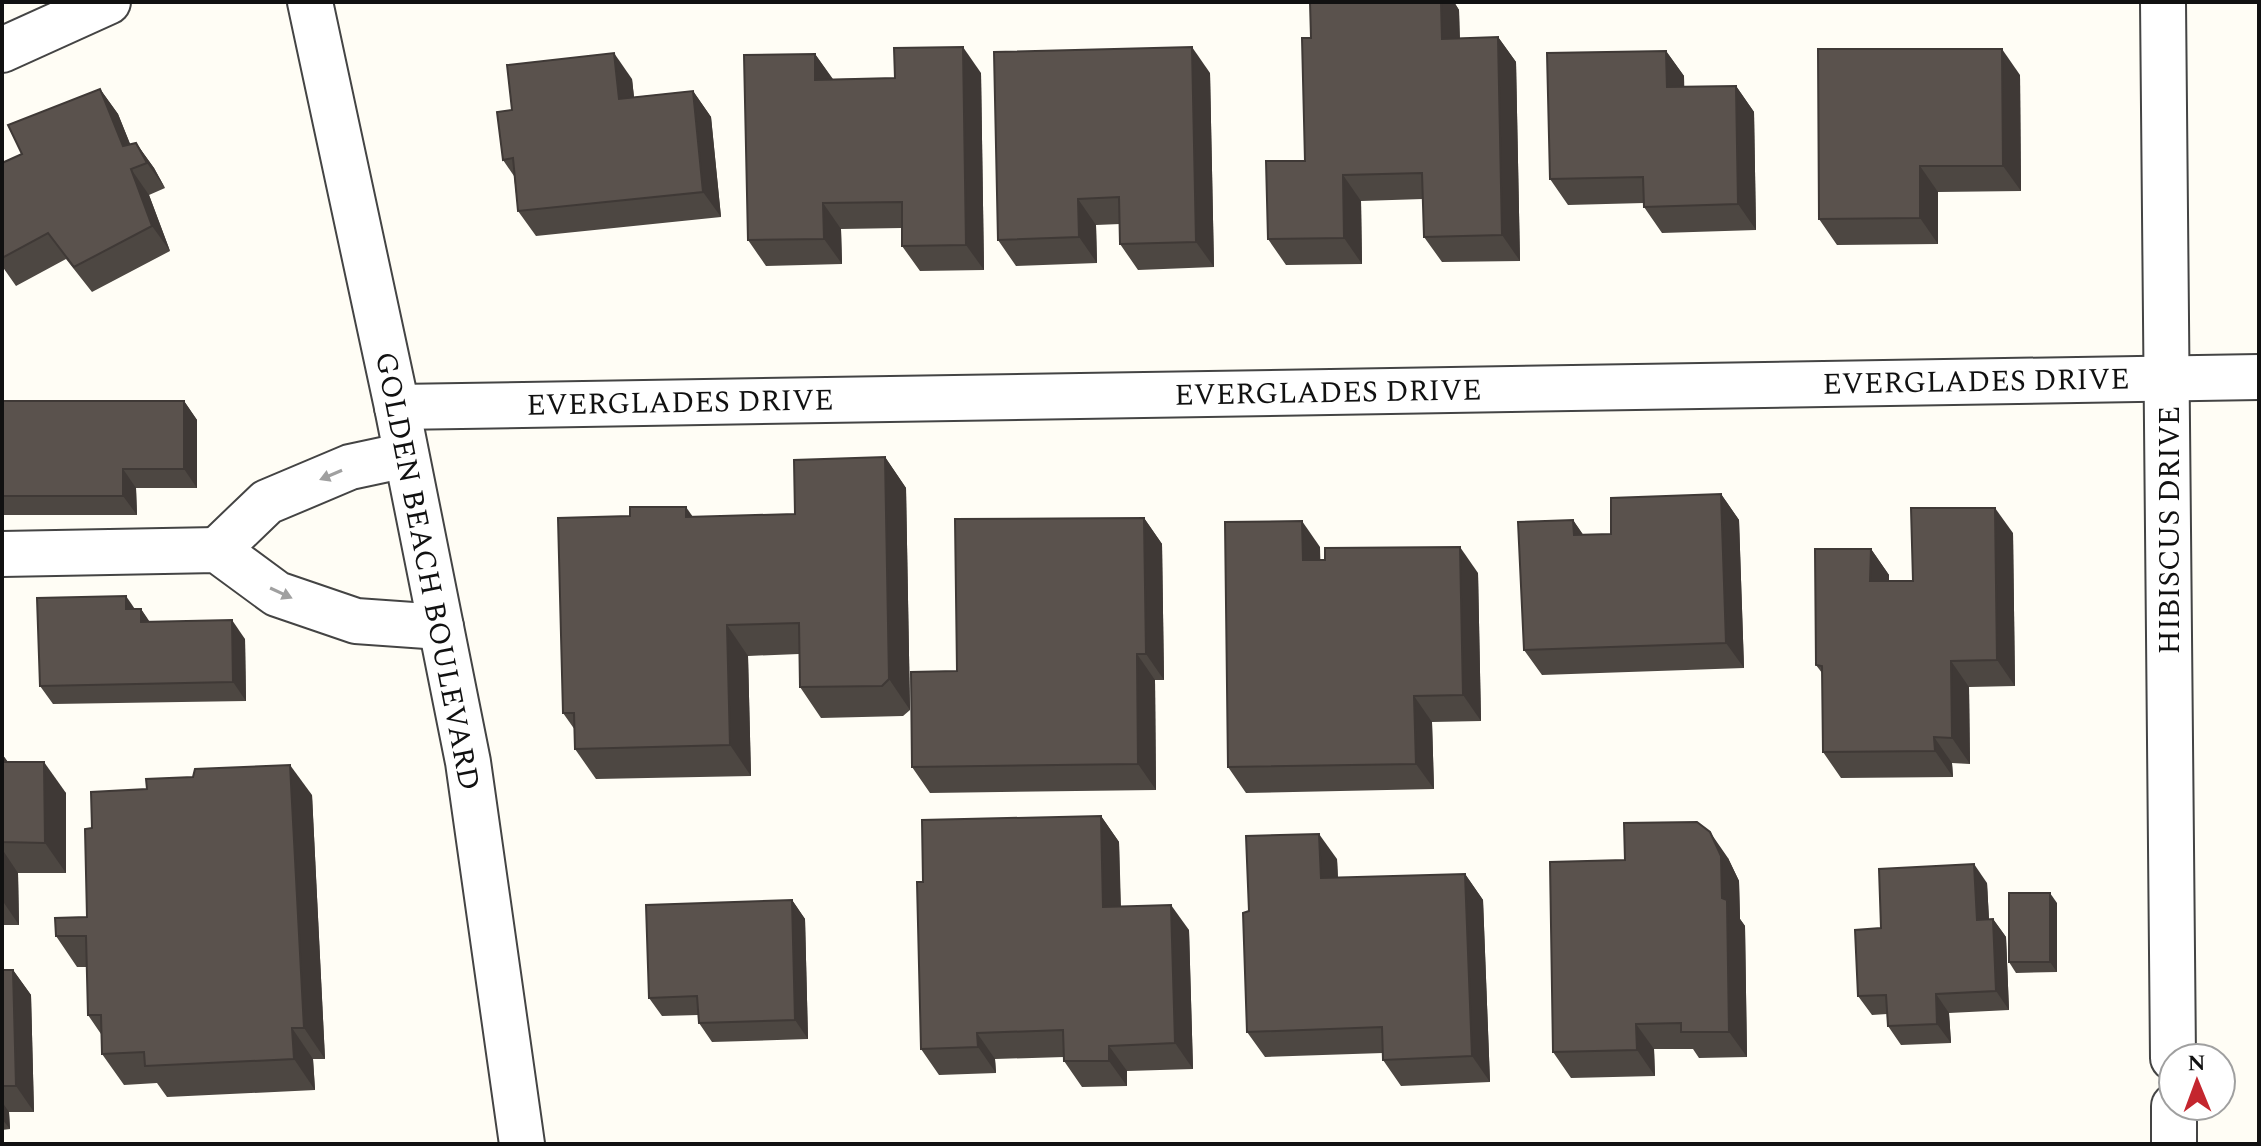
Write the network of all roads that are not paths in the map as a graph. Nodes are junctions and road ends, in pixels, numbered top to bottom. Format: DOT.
graph roads {
  1 [pos="108,2"];
  2 [pos="310,2"];
  3 [pos="2163,2"];
  4 [pos="2,50"];
  5 [pos="2259,377"];
  6 [pos="2169,378"];
  7 [pos="397,407"];
  8 [pos="406,455"];
  9 [pos="217,550"];
  10 [pos="2,554"];
  11 [pos="441,627"];
  12 [pos="2173,1042"];
  13 [pos="2174,1122"];
  14 [pos="522,1144"];
  15 [pos="2174,1144"];
  1 -- 4 [label="street"];
  2 -- 7 [label="street, GOLDEN BEACH BOULEVARD"];
  3 -- 6 [label="street, HIBISCUS DRIVE"];
  5 -- 6 [label="street, EVERGLADES DRIVE"];
  6 -- 7 [label="street, EVERGLADES DRIVE"];
  6 -- 12 [label="street, HIBISCUS DRIVE"];
  7 -- 8 [label="street, GOLDEN BEACH BOULEVARD"];
  8 -- 9 [label="street, one-way"];
  8 -- 11 [label="street, GOLDEN BEACH BOULEVARD"];
  9 -- 10 [label="street"];
  9 -- 11 [label="street, one-way"];
  11 -- 14 [label="street, GOLDEN BEACH BOULEVARD"];
  13 -- 15 [label="street"];
}
